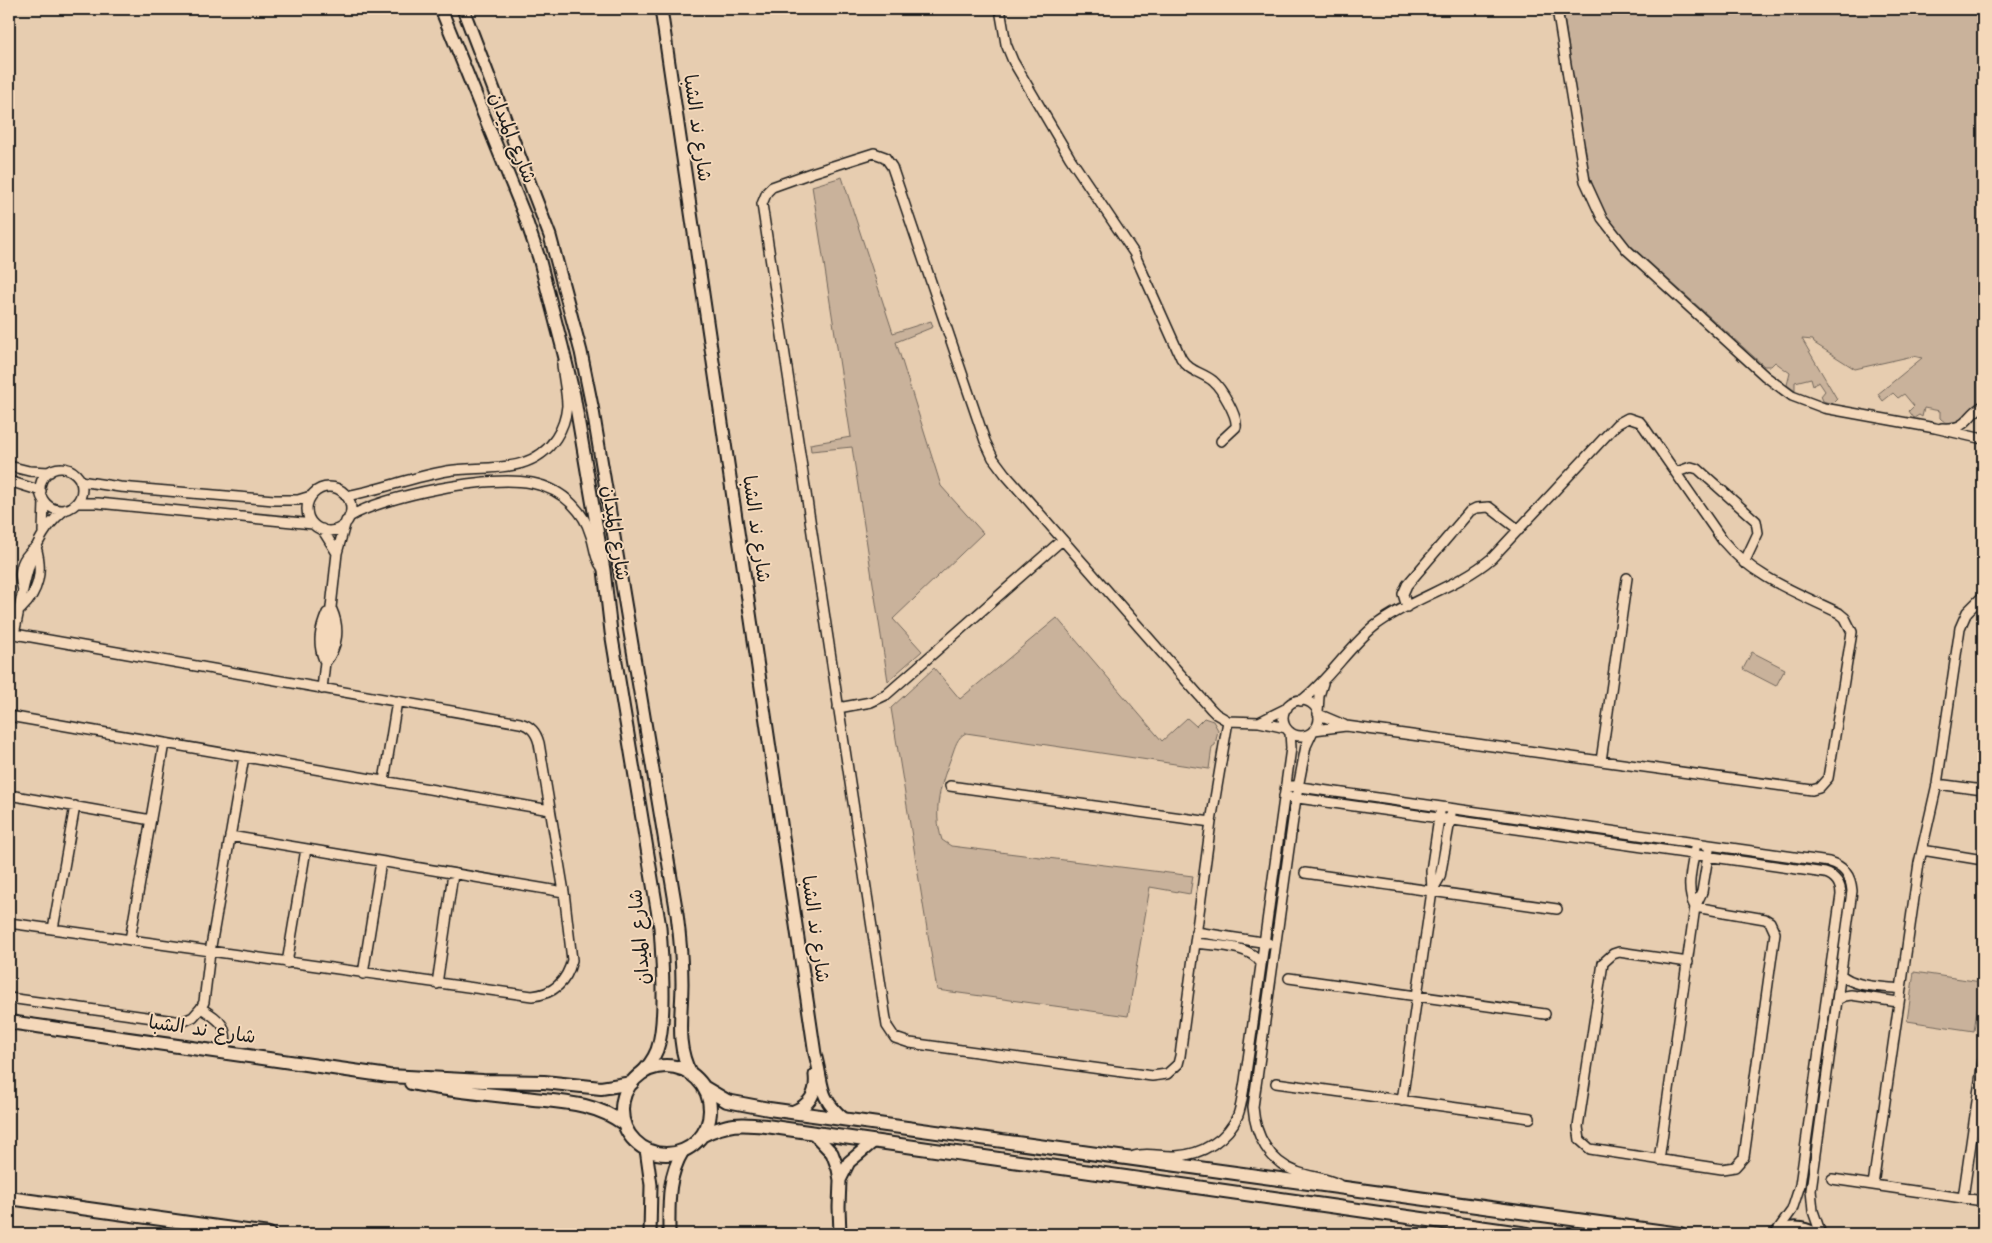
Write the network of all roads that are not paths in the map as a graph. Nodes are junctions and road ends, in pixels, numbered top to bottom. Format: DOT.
graph roads {
  1 [pos="441,9"];
  2 [pos="463,9"];
  3 [pos="661,9"];
  4 [pos="1000,9"];
  5 [pos="1557,9"];
  6 [pos="562,346"];
  7 [pos="1983,406"];
  8 [pos="1935,428"];
  9 [pos="1983,439"];
  10 [pos="1220,441"];
  11 [pos="9,466"];
  12 [pos="50,472"];
  13 [pos="1677,472"];
  14 [pos="9,481"];
  15 [pos="80,481"];
  16 [pos="41,491"];
  17 [pos="311,496"];
  18 [pos="346,496"];
  19 [pos="44,501"];
  20 [pos="77,503"];
  21 [pos="66,509"];
  22 [pos="347,519"];
  23 [pos="314,524"];
  24 [pos="322,529"];
  25 [pos="1519,530"];
  26 [pos="42,532"];
  27 [pos="1062,540"];
  28 [pos="36,547"];
  29 [pos="337,553"];
  30 [pos="1744,563"];
  31 [pos="604,570"];
  32 [pos="1627,578"];
  33 [pos="1983,596"];
  34 [pos="1407,607"];
  35 [pos="20,610"];
  36 [pos="12,634"];
  37 [pos="1324,680"];
  38 [pos="322,688"];
  39 [pos="396,701"];
  40 [pos="1301,701"];
  41 [pos="838,708"];
  42 [pos="1287,708"];
  43 [pos="1318,713"];
  44 [pos="9,716"];
  45 [pos="1228,721"];
  46 [pos="1259,722"];
  47 [pos="1346,726"];
  48 [pos="1288,730"];
  49 [pos="1314,731"];
  50 [pos="164,743"];
  51 [pos="244,757"];
  52 [pos="1600,761"];
  53 [pos="384,781"];
  54 [pos="1937,784"];
  55 [pos="1286,785"];
  56 [pos="950,786"];
  57 [pos="1298,787"];
  58 [pos="1983,790"];
  59 [pos="9,795"];
  60 [pos="1284,796"];
  61 [pos="1296,798"];
  62 [pos="75,806"];
  63 [pos="1441,807"];
  64 [pos="1452,809"];
  65 [pos="550,810"];
  66 [pos="1439,817"];
  67 [pos="1450,819"];
  68 [pos="151,820"];
  69 [pos="1211,822"];
  70 [pos="230,836"];
  71 [pos="1696,844"];
  72 [pos="1709,845"];
  73 [pos="306,849"];
  74 [pos="1922,850"];
  75 [pos="1694,854"];
  76 [pos="1708,856"];
  77 [pos="1983,860"];
  78 [pos="381,862"];
  79 [pos="1305,873"];
  80 [pos="453,874"];
  81 [pos="1432,891"];
  82 [pos="564,892"];
  83 [pos="1695,906"];
  84 [pos="1557,909"];
  85 [pos="9,923"];
  86 [pos="53,929"];
  87 [pos="1196,932"];
  88 [pos="130,940"];
  89 [pos="1264,942"];
  90 [pos="1195,943"];
  91 [pos="210,952"];
  92 [pos="1688,962"];
  93 [pos="287,963"];
  94 [pos="1261,963"];
  95 [pos="363,974"];
  96 [pos="1840,974"];
  97 [pos="1289,978"];
  98 [pos="437,984"];
  99 [pos="1900,989"];
  100 [pos="1417,996"];
  101 [pos="9,998"];
  102 [pos="1267,999"];
  103 [pos="1837,1000"];
  104 [pos="1898,1002"];
  105 [pos="201,1008"];
  106 [pos="1545,1014"];
  107 [pos="9,1022"];
  108 [pos="225,1052"];
  109 [pos="815,1054"];
  110 [pos="1983,1060"];
  111 [pos="691,1074"];
  112 [pos="389,1076"];
  113 [pos="636,1079"];
  114 [pos="1276,1084"];
  115 [pos="704,1088"];
  116 [pos="1402,1101"];
  117 [pos="792,1112"];
  118 [pos="1530,1118"];
  119 [pos="844,1119"];
  120 [pos="624,1124"];
  121 [pos="814,1134"];
  122 [pos="703,1135"];
  123 [pos="873,1142"];
  124 [pos="646,1149"];
  125 [pos="683,1151"];
  126 [pos="1129,1157"];
  127 [pos="1659,1160"];
  128 [pos="1832,1179"];
  129 [pos="840,1180"];
  130 [pos="1873,1185"];
  131 [pos="1347,1189"];
  132 [pos="9,1198"];
  133 [pos="1964,1198"];
  134 [pos="1983,1201"];
  135 [pos="270,1234"];
  136 [pos="650,1234"];
  137 [pos="669,1234"];
  138 [pos="840,1234"];
  139 [pos="1528,1234"];
  140 [pos="1680,1234"];
  141 [pos="1776,1234"];
  142 [pos="1816,1234"];
  143 [pos="1821,1234"];
  1 -- 6 [label="street, شارع الميدان"];
  2 -- 111 [label="street, شارع الميدان"];
  3 -- 109 [label="street, شارع ند الشبا"];
  4 -- 10 [label="street"];
  5 -- 8 [label="street"];
  6 -- 18 [label="street"];
  6 -- 31 [label="street, شارع الميدان"];
  7 -- 8 [label="street"];
  8 -- 9 [label="street"];
  11 -- 12 [label="street"];
  12 -- 15 [label="street"];
  12 -- 16 [label="street"];
  13 -- 25 [label="street"];
  13 -- 30 [label="street"];
  13 -- 30 [label="street"];
  14 -- 16 [label="street"];
  15 -- 17 [label="street"];
  15 -- 20 [label="street"];
  16 -- 19 [label="street"];
  17 -- 18 [label="street"];
  17 -- 23 [label="street"];
  18 -- 22 [label="street"];
  19 -- 21 [label="street"];
  19 -- 26 [label="street"];
  20 -- 21 [label="street"];
  20 -- 23 [label="street"];
  21 -- 26 [label="street"];
  22 -- 24 [label="street"];
  22 -- 29 [label="street"];
  22 -- 31 [label="street"];
  23 -- 24 [label="street"];
  24 -- 29 [label="street"];
  25 -- 34 [label="street"];
  25 -- 34 [label="street"];
  26 -- 28 [label="street"];
  27 -- 41 [label="street"];
  27 -- 41 [label="street"];
  27 -- 45 [label="street"];
  28 -- 35 [label="street"];
  28 -- 35 [label="street"];
  29 -- 38 [label="street"];
  30 -- 52 [label="street"];
  31 -- 113 [label="street, شارع الميدان"];
  32 -- 52 [label="street"];
  33 -- 54 [label="street"];
  34 -- 37 [label="street"];
  35 -- 36 [label="street"];
  36 -- 38 [label="street"];
  37 -- 40 [label="street"];
  37 -- 43 [label="street"];
  38 -- 39 [label="street"];
  39 -- 53 [label="street"];
  39 -- 65 [label="street"];
  40 -- 42 [label="street"];
  40 -- 43 [label="street"];
  41 -- 90 [label="street"];
  42 -- 46 [label="street"];
  42 -- 48 [label="street"];
  43 -- 47 [label="street"];
  43 -- 49 [label="street"];
  44 -- 50 [label="street"];
  45 -- 46 [label="street"];
  45 -- 69 [label="street"];
  46 -- 48 [label="street"];
  47 -- 49 [label="street"];
  47 -- 52 [label="street"];
  48 -- 49 [label="street"];
  48 -- 55 [label="street"];
  49 -- 57 [label="street"];
  50 -- 51 [label="street"];
  50 -- 68 [label="street"];
  51 -- 53 [label="street"];
  51 -- 70 [label="street"];
  53 -- 65 [label="street"];
  54 -- 58 [label="street"];
  54 -- 74 [label="street"];
  55 -- 57 [label="street"];
  55 -- 60 [label="street"];
  56 -- 69 [label="street"];
  57 -- 61 [label="street"];
  57 -- 63 [label="street"];
  59 -- 62 [label="street"];
  60 -- 61 [label="street"];
  60 -- 89 [label="street"];
  61 -- 66 [label="street"];
  61 -- 102 [label="street"];
  62 -- 68 [label="street"];
  62 -- 86 [label="street"];
  63 -- 64 [label="street"];
  63 -- 66 [label="street"];
  64 -- 67 [label="street"];
  64 -- 71 [label="street"];
  65 -- 82 [label="street"];
  66 -- 67 [label="street"];
  66 -- 81 [label="street"];
  67 -- 75 [label="street"];
  67 -- 81 [label="street"];
  68 -- 88 [label="street"];
  69 -- 87 [label="street"];
  70 -- 73 [label="street"];
  70 -- 91 [label="street"];
  71 -- 72 [label="street"];
  71 -- 75 [label="street"];
  72 -- 76 [label="street"];
  72 -- 96 [label="street"];
  73 -- 78 [label="street"];
  73 -- 93 [label="street"];
  74 -- 77 [label="street"];
  74 -- 99 [label="street"];
  75 -- 76 [label="street"];
  75 -- 83 [label="street"];
  76 -- 83 [label="street"];
  76 -- 141 [label="street"];
  78 -- 80 [label="street"];
  78 -- 95 [label="street"];
  79 -- 81 [label="street"];
  80 -- 82 [label="street"];
  80 -- 98 [label="street"];
  81 -- 84 [label="street"];
  81 -- 100 [label="street"];
  82 -- 98 [label="street"];
  83 -- 92 [label="street"];
  83 -- 127 [label="street"];
  85 -- 86 [label="street"];
  86 -- 88 [label="street"];
  87 -- 89 [label="street"];
  87 -- 90 [label="street"];
  88 -- 91 [label="street"];
  89 -- 94 [label="street"];
  89 -- 102 [label="street"];
  90 -- 94 [label="street"];
  91 -- 93 [label="street"];
  91 -- 105 [label="street"];
  92 -- 127 [label="street"];
  92 -- 127 [label="street"];
  93 -- 95 [label="street"];
  94 -- 126 [label="street"];
  95 -- 98 [label="street"];
  96 -- 99 [label="street"];
  96 -- 103 [label="street"];
  97 -- 100 [label="street"];
  99 -- 104 [label="street"];
  100 -- 106 [label="street"];
  100 -- 116 [label="street"];
  101 -- 105 [label="street"];
  102 -- 131 [label="street"];
  103 -- 104 [label="street"];
  103 -- 143 [label="street"];
  104 -- 130 [label="street"];
  105 -- 108 [label="street"];
  107 -- 108 [label="main road, شارع ند الشبا"];
  108 -- 112 [label="main road, شارع ند الشبا"];
  109 -- 117 [label="street, شارع ند الشبا"];
  109 -- 119 [label="street, شارع ند الشبا"];
  110 -- 133 [label="street"];
  111 -- 113 [label="main road"];
  111 -- 115 [label="main road"];
  112 -- 113 [label="main road, شارع ند الشبا"];
  112 -- 120 [label="main road, شارع ند الشبا"];
  113 -- 120 [label="main road"];
  114 -- 116 [label="street"];
  115 -- 117 [label="main road"];
  115 -- 122 [label="main road"];
  116 -- 118 [label="street"];
  117 -- 119 [label="main road"];
  119 -- 126 [label="main road"];
  120 -- 124 [label="main road"];
  121 -- 122 [label="main road"];
  121 -- 123 [label="main road"];
  121 -- 129 [label="street"];
  122 -- 125 [label="main road"];
  123 -- 129 [label="street"];
  123 -- 139 [label="main road"];
  124 -- 125 [label="main road"];
  124 -- 136 [label="street"];
  125 -- 137 [label="street"];
  126 -- 131 [label="main road"];
  128 -- 130 [label="street"];
  129 -- 138 [label="street"];
  130 -- 133 [label="street"];
  131 -- 140 [label="main road"];
  132 -- 135 [label="main road"];
  133 -- 134 [label="street"];
  141 -- 142 [label="main road"];
}
